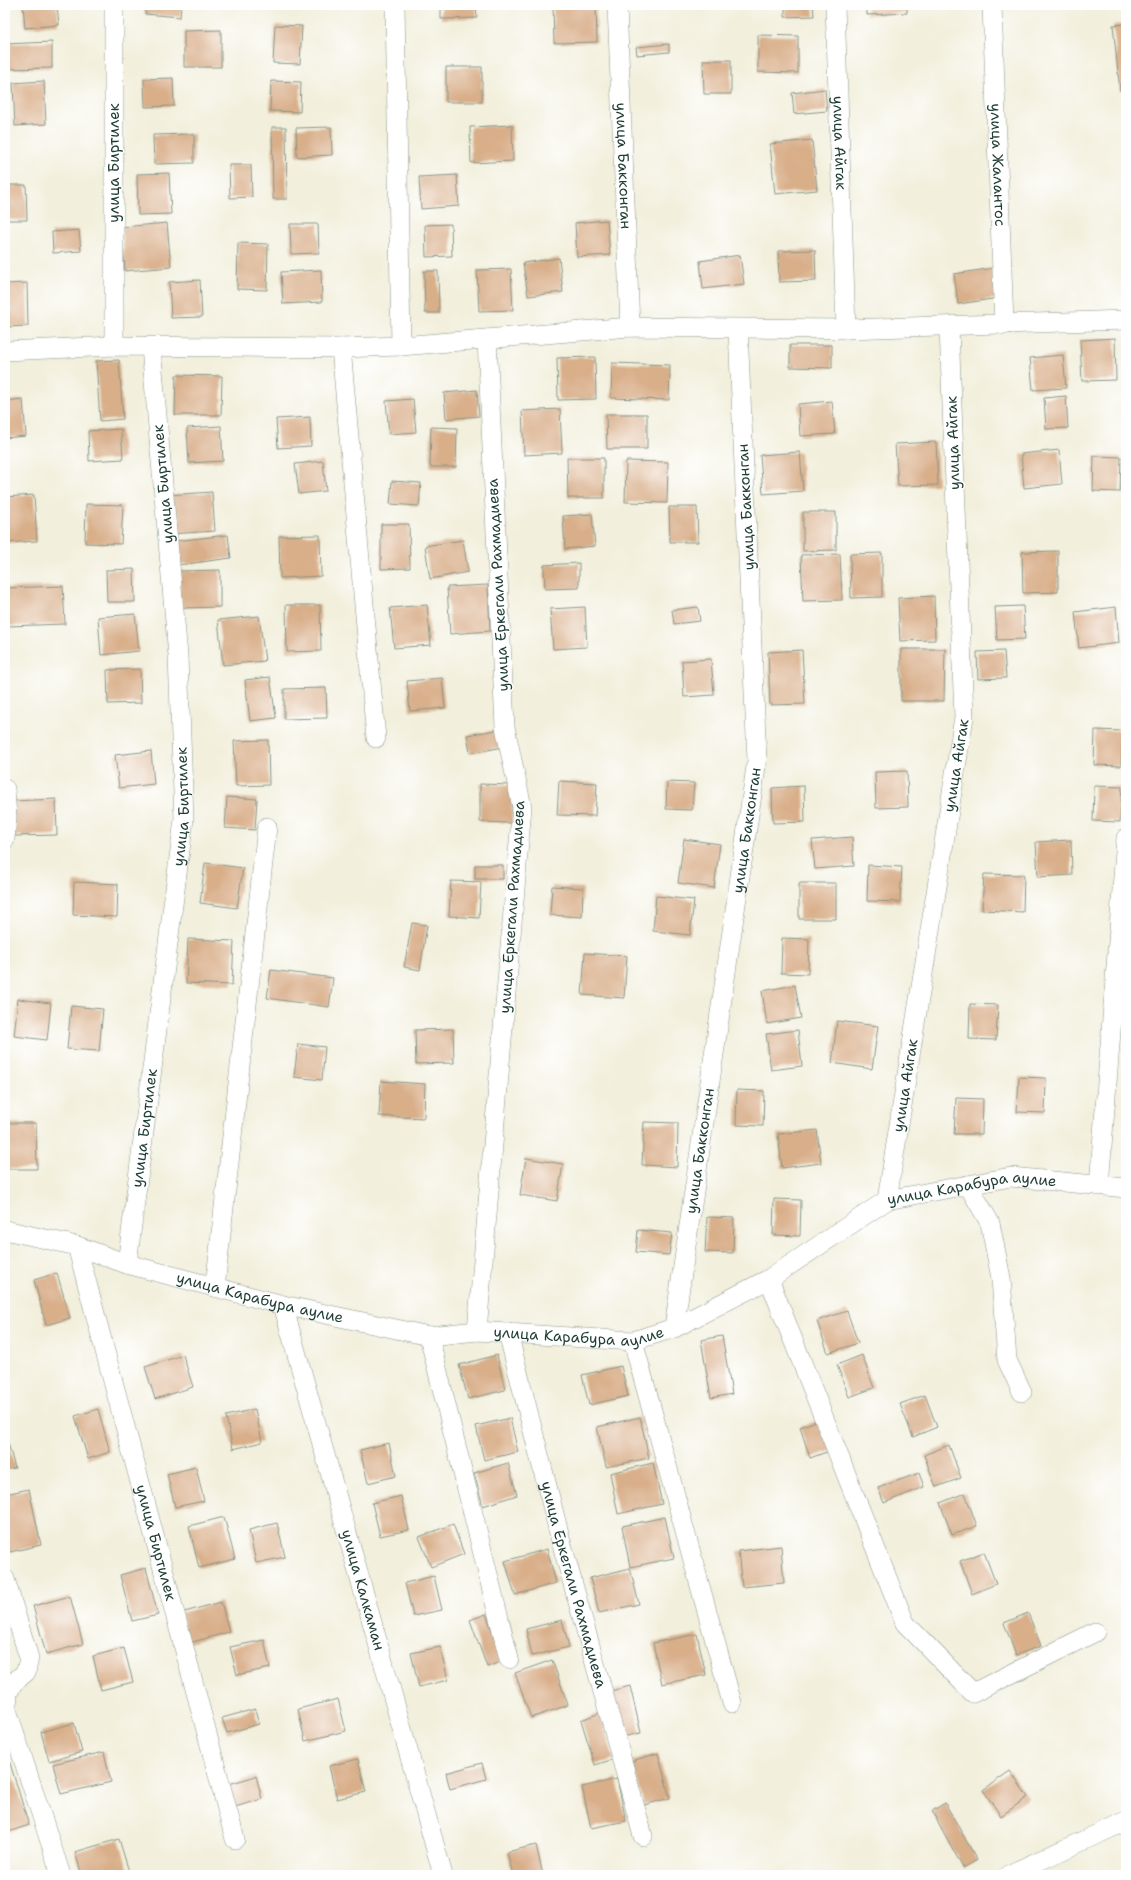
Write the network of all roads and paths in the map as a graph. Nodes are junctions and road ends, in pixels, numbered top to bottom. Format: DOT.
graph roads {
  1 [pos="114,5"];
  2 [pos="395,5"];
  3 [pos="617,5"];
  4 [pos="835,5"];
  5 [pos="992,5"];
  6 [pos="1126,320"];
  7 [pos="1004,325"];
  8 [pos="630,327"];
  9 [pos="949,327"];
  10 [pos="738,329"];
  11 [pos="846,329"];
  12 [pos="487,339"];
  13 [pos="114,346"];
  14 [pos="402,346"];
  15 [pos="151,347"];
  16 [pos="341,348"];
  17 [pos="5,351"];
  18 [pos="376,738"];
  19 [pos="5,789"];
  20 [pos="267,827"];
  21 [pos="1126,838"];
  22 [pos="5,839"];
  23 [pos="968,1185"];
  24 [pos="1099,1186"];
  25 [pos="1126,1188"];
  26 [pos="888,1200"];
  27 [pos="5,1230"];
  28 [pos="77,1246"];
  29 [pos="127,1264"];
  30 [pos="769,1279"];
  31 [pos="215,1287"];
  32 [pos="283,1305"];
  33 [pos="674,1328"];
  34 [pos="477,1331"];
  35 [pos="508,1333"];
  36 [pos="429,1336"];
  37 [pos="634,1341"];
  38 [pos="1022,1392"];
  39 [pos="5,1579"];
  40 [pos="1094,1632"];
  41 [pos="509,1659"];
  42 [pos="732,1703"];
  43 [pos="1126,1821"];
  44 [pos="643,1836"];
  45 [pos="235,1839"];
  46 [pos="61,1875"];
  47 [pos="442,1875"];
  48 [pos="1008,1875"];
  1 -- 13 [label="street, улица Биртилек"];
  2 -- 14 [label="street"];
  3 -- 8 [label="street, улица Бакконган"];
  4 -- 11 [label="street, улица Айгак"];
  5 -- 7 [label="street, улица Жалантос"];
  6 -- 7 [label="street"];
  7 -- 9 [label="street"];
  8 -- 10 [label="street"];
  8 -- 12 [label="street"];
  9 -- 11 [label="street"];
  9 -- 26 [label="street, улица Айгак"];
  10 -- 11 [label="street"];
  10 -- 33 [label="street, улица Бакконган"];
  12 -- 14 [label="street"];
  12 -- 34 [label="street, улица Еркегали Рахмадиева"];
  13 -- 15 [label="street"];
  13 -- 17 [label="street"];
  14 -- 16 [label="street"];
  15 -- 16 [label="street"];
  15 -- 29 [label="street, улица Биртилек"];
  16 -- 18 [label="street"];
  19 -- 22 [label="street"];
  20 -- 31 [label="street"];
  21 -- 24 [label="street"];
  23 -- 24 [label="street, улица Карабура аулие"];
  23 -- 26 [label="street, улица Карабура аулие"];
  23 -- 38 [label="street"];
  24 -- 25 [label="street, улица Карабура аулие"];
  26 -- 30 [label="street, улица Карабура аулие"];
  27 -- 28 [label="street, улица Карабура аулие"];
  28 -- 29 [label="street, улица Карабура аулие"];
  28 -- 45 [label="street, улица Биртилек"];
  29 -- 31 [label="street, улица Карабура аулие"];
  30 -- 33 [label="street, улица Карабура аулие"];
  30 -- 40 [label="street"];
  31 -- 32 [label="street, улица Карабура аулие"];
  32 -- 36 [label="street, улица Карабура аулие"];
  32 -- 47 [label="street, улица Калкаман"];
  33 -- 37 [label="street, улица Карабура аулие"];
  34 -- 35 [label="street, улица Карабура аулие"];
  34 -- 36 [label="street, улица Карабура аулие"];
  35 -- 37 [label="street, улица Карабура аулие"];
  35 -- 44 [label="street, улица Еркегали Рахмадиева"];
  36 -- 41 [label="street"];
  37 -- 42 [label="street"];
  39 -- 46 [label="street"];
  43 -- 48 [label="street"];
}
